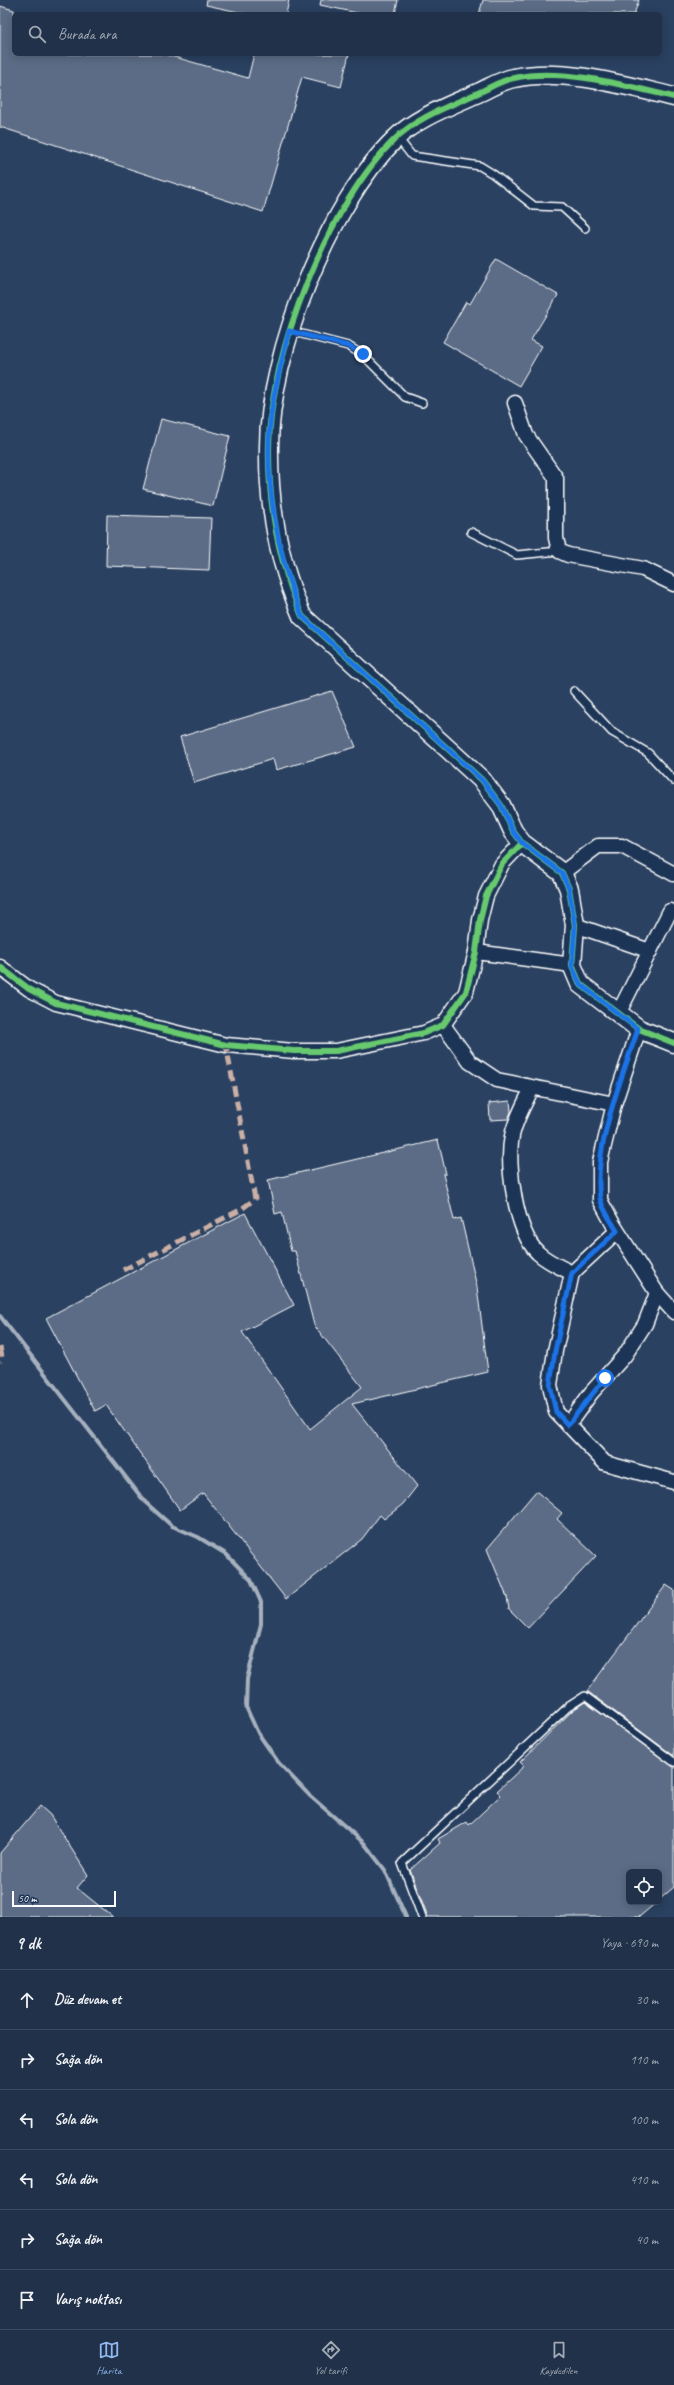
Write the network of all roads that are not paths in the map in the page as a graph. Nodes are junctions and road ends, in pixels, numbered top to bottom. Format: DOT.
graph roads {
  1 [pos="674,97"];
  2 [pos="397,137"];
  3 [pos="586,228"];
  4 [pos="289,331"];
  5 [pos="422,403"];
  6 [pos="515,403"];
  7 [pos="471,532"];
  8 [pos="559,551"];
  9 [pos="674,584"];
  10 [pos="574,691"];
  11 [pos="674,781"];
  12 [pos="522,843"];
  13 [pos="562,873"];
  14 [pos="674,874"];
  15 [pos="670,911"];
  16 [pos="575,925"];
  17 [pos="650,951"];
  18 [pos="476,952"];
  19 [pos="572,966"];
  20 [pos="0,967"];
  21 [pos="618,1014"];
  22 [pos="444,1024"];
  23 [pos="638,1029"];
  24 [pos="674,1043"];
  25 [pos="532,1088"];
  26 [pos="614,1104"];
  27 [pos="617,1231"];
  28 [pos="572,1273"];
  29 [pos="657,1293"];
  30 [pos="674,1312"];
  31 [pos="568,1425"];
  32 [pos="674,1482"];
  33 [pos="674,1762"];
  34 [pos="422,1917"];
  1 -- 2 [label="street"];
  2 -- 3 [label="lane"];
  2 -- 4 [label="street"];
  4 -- 5 [label="lane"];
  4 -- 12 [label="street"];
  6 -- 8 [label="street"];
  7 -- 8 [label="lane"];
  8 -- 9 [label="street"];
  10 -- 11 [label="lane"];
  12 -- 13 [label="street"];
  12 -- 18 [label="street"];
  13 -- 14 [label="street"];
  13 -- 16 [label="street"];
  15 -- 17 [label="street"];
  16 -- 17 [label="street"];
  16 -- 19 [label="street"];
  17 -- 21 [label="street"];
  18 -- 19 [label="street"];
  18 -- 22 [label="street"];
  19 -- 21 [label="street"];
  20 -- 22 [label="street"];
  21 -- 23 [label="street"];
  22 -- 25 [label="street"];
  23 -- 24 [label="street"];
  23 -- 26 [label="street"];
  25 -- 26 [label="street"];
  25 -- 28 [label="street"];
  26 -- 27 [label="street"];
  27 -- 28 [label="street"];
  27 -- 29 [label="street"];
  28 -- 31 [label="street"];
  29 -- 30 [label="street"];
  29 -- 31 [label="street"];
  31 -- 32 [label="street"];
  33 -- 34 [label="lane"];
}
